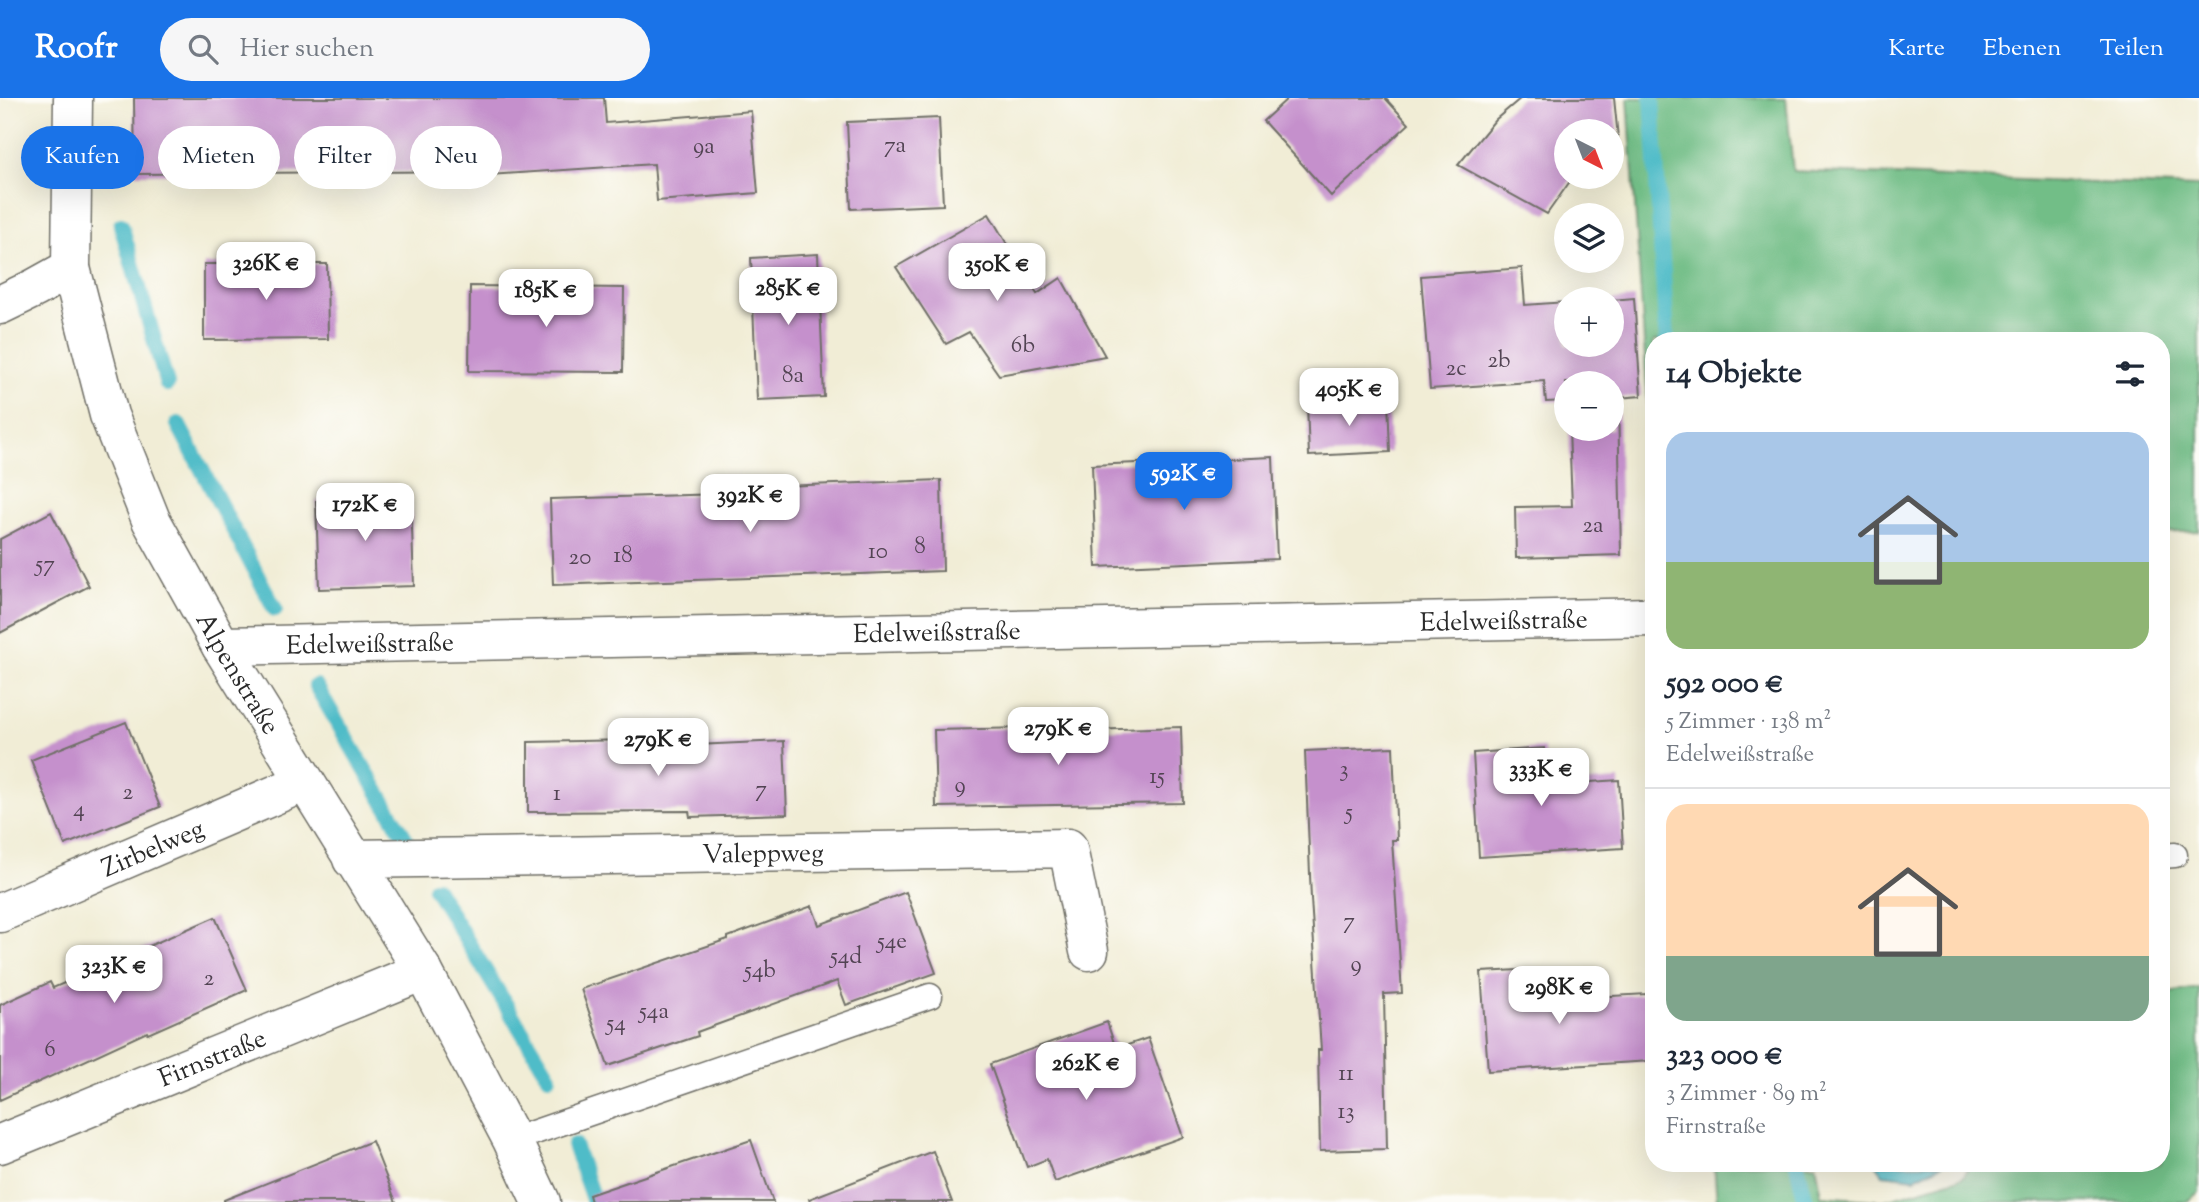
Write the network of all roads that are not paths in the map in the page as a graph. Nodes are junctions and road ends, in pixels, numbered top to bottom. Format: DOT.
graph roads {
  1 [pos="73,98"];
  2 [pos="71,268"];
  3 [pos="0,305"];
  4 [pos="1645,617"];
  5 [pos="221,646"];
  6 [pos="304,782"];
  7 [pos="352,859"];
  8 [pos="0,913"];
  9 [pos="1089,951"];
  10 [pos="424,971"];
  11 [pos="929,996"];
  12 [pos="512,1140"];
  13 [pos="0,1144"];
  14 [pos="541,1202"];
  1 -- 2 [label="street, Alpenstraße"];
  2 -- 3 [label="street"];
  2 -- 5 [label="street, Alpenstraße"];
  4 -- 5 [label="street, Edelweißstraße"];
  5 -- 6 [label="street, Alpenstraße"];
  6 -- 7 [label="street, Alpenstraße"];
  6 -- 8 [label="street, Zirbelweg"];
  7 -- 9 [label="street, Valeppweg"];
  7 -- 10 [label="street, Alpenstraße"];
  10 -- 12 [label="street, Alpenstraße"];
  10 -- 13 [label="street, Firnstraße"];
  11 -- 12 [label="lane"];
  12 -- 14 [label="street, Alpenstraße"];
}
